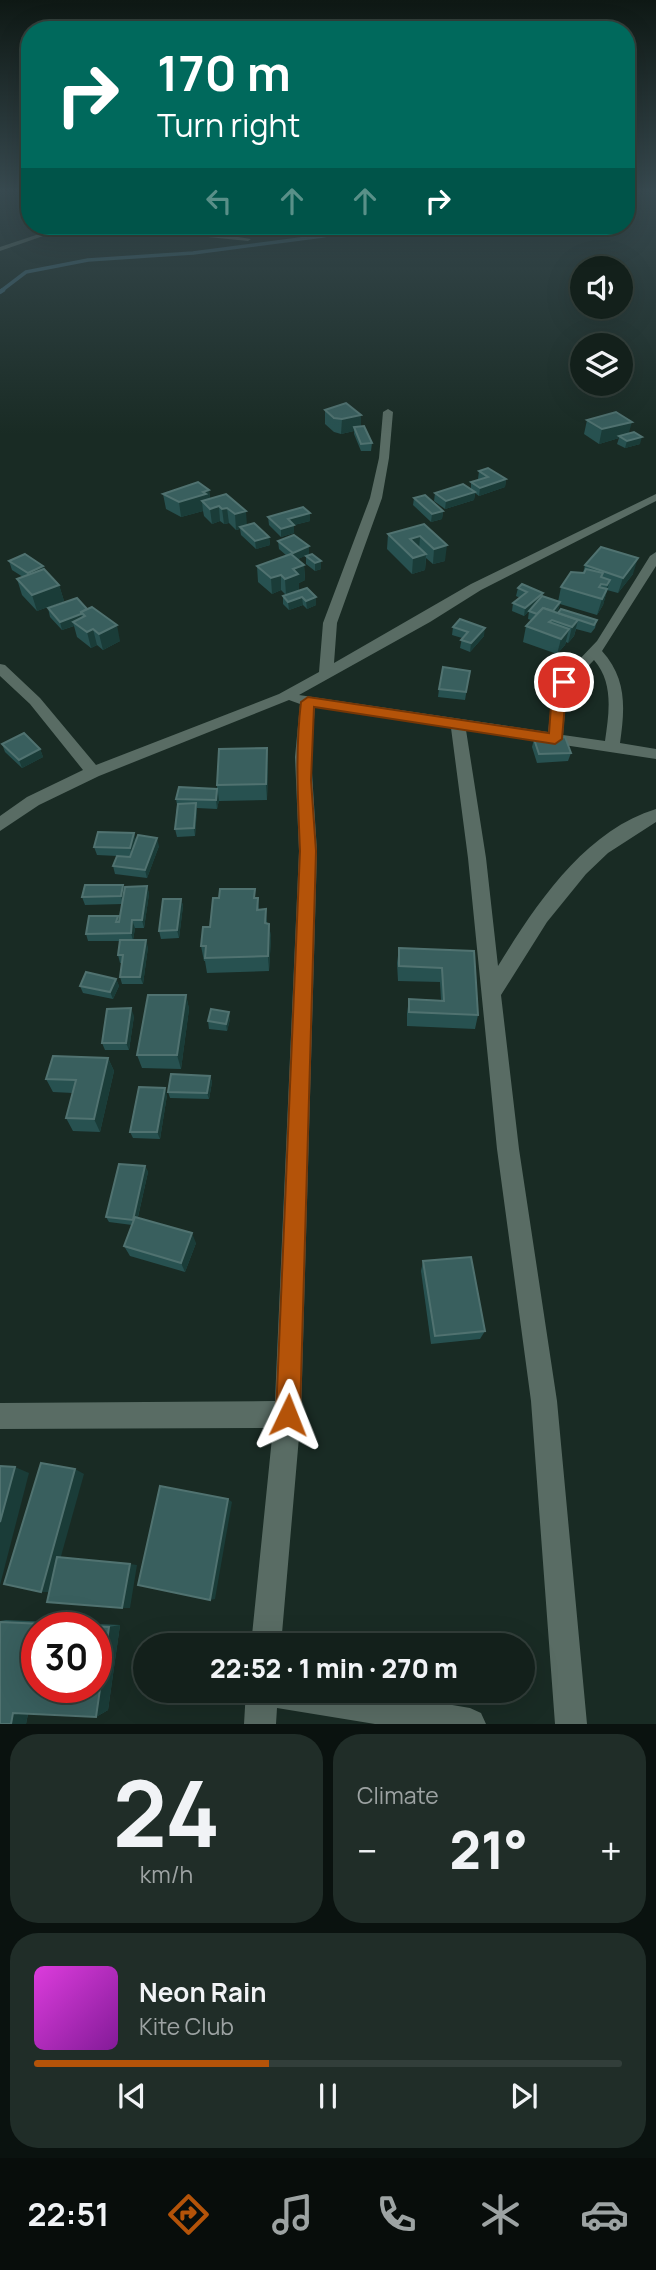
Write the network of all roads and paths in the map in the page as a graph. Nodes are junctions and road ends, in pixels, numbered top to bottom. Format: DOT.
graph roads {
  1 [pos="388,412"];
  2 [pos="656,497"];
  3 [pos="656,556"];
  4 [pos="594,651"];
  5 [pos="0,668"];
  6 [pos="326,673"];
  7 [pos="284,697"];
  8 [pos="308,702"];
  9 [pos="458,725"];
  10 [pos="555,739"];
  11 [pos="612,747"];
  12 [pos="656,754"];
  13 [pos="93,772"];
  14 [pos="656,815"];
  15 [pos="0,825"];
  16 [pos="490,997"];
  17 [pos="288,1415"];
  18 [pos="0,1416"];
  19 [pos="268,1633"];
  20 [pos="262,1703"];
  21 [pos="343,1703"];
  22 [pos="260,1724"];
  23 [pos="470,1724"];
  24 [pos="571,1724"];
  1 -- 6 [label="street"];
  2 -- 6 [label="street"];
  3 -- 4 [label="street"];
  4 -- 10 [label="street"];
  4 -- 11 [label="street"];
  5 -- 13 [label="street"];
  6 -- 7 [label="street"];
  7 -- 8 [label="street"];
  7 -- 13 [label="street"];
  8 -- 9 [label="street"];
  8 -- 17 [label="street"];
  9 -- 10 [label="street"];
  9 -- 16 [label="street"];
  10 -- 11 [label="street"];
  11 -- 12 [label="street"];
  13 -- 15 [label="street"];
  14 -- 16 [label="street"];
  16 -- 24 [label="street"];
  17 -- 18 [label="street"];
  17 -- 19 [label="street"];
  20 -- 22 [label="street"];
  21 -- 23 [label="street"];
}
